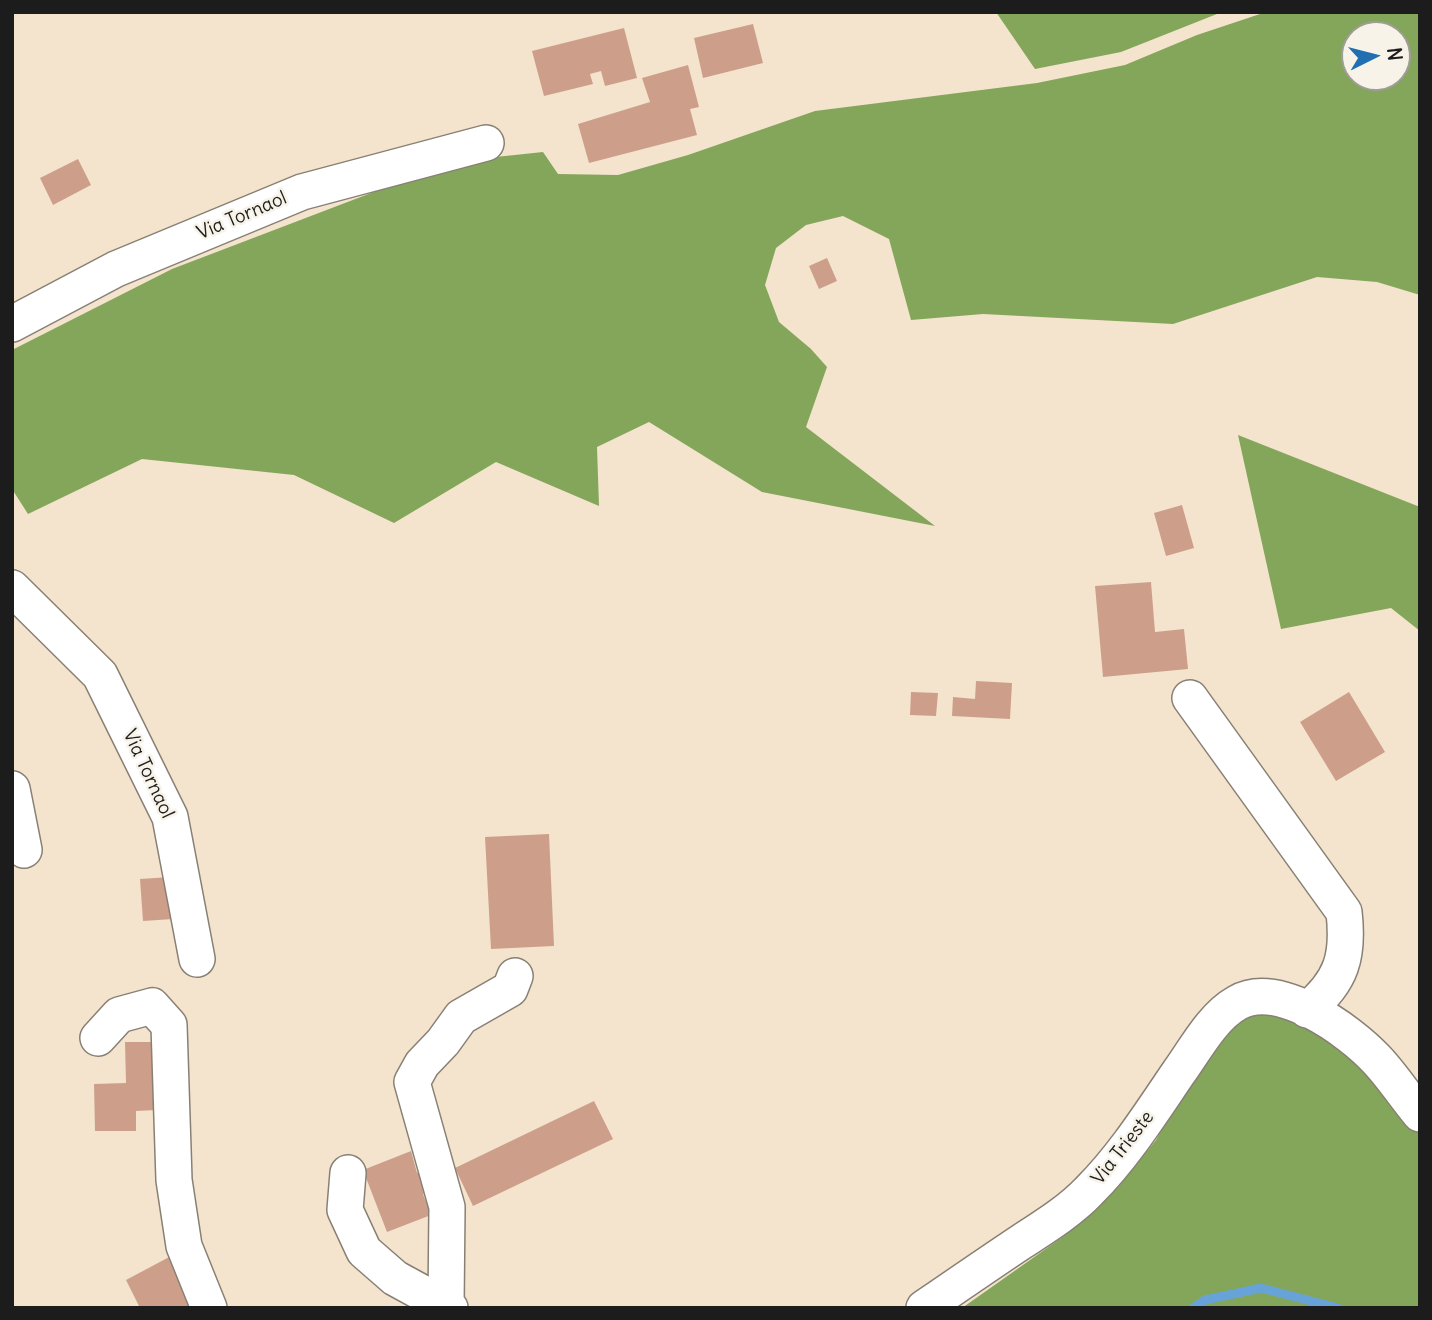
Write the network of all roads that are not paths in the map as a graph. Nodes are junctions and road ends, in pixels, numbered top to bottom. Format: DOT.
graph roads {
  1 [pos="486,143"];
  2 [pos="12,324"];
  3 [pos="12,588"];
  4 [pos="1190,698"];
  5 [pos="12,789"];
  6 [pos="24,850"];
  7 [pos="197,958"];
  8 [pos="515,976"];
  9 [pos="1307,1010"];
  10 [pos="98,1038"];
  11 [pos="1420,1114"];
  12 [pos="348,1172"];
  13 [pos="448,1307"];
  14 [pos="209,1308"];
  15 [pos="924,1308"];
  1 -- 2 [label="street, Via Tornaol"];
  3 -- 7 [label="street, Via Tornaol"];
  4 -- 9 [label="street"];
  5 -- 6 [label="street"];
  8 -- 13 [label="street"];
  9 -- 11 [label="street, Via Trieste"];
  9 -- 15 [label="street, Via Trieste"];
  10 -- 14 [label="street"];
  12 -- 13 [label="street"];
}
